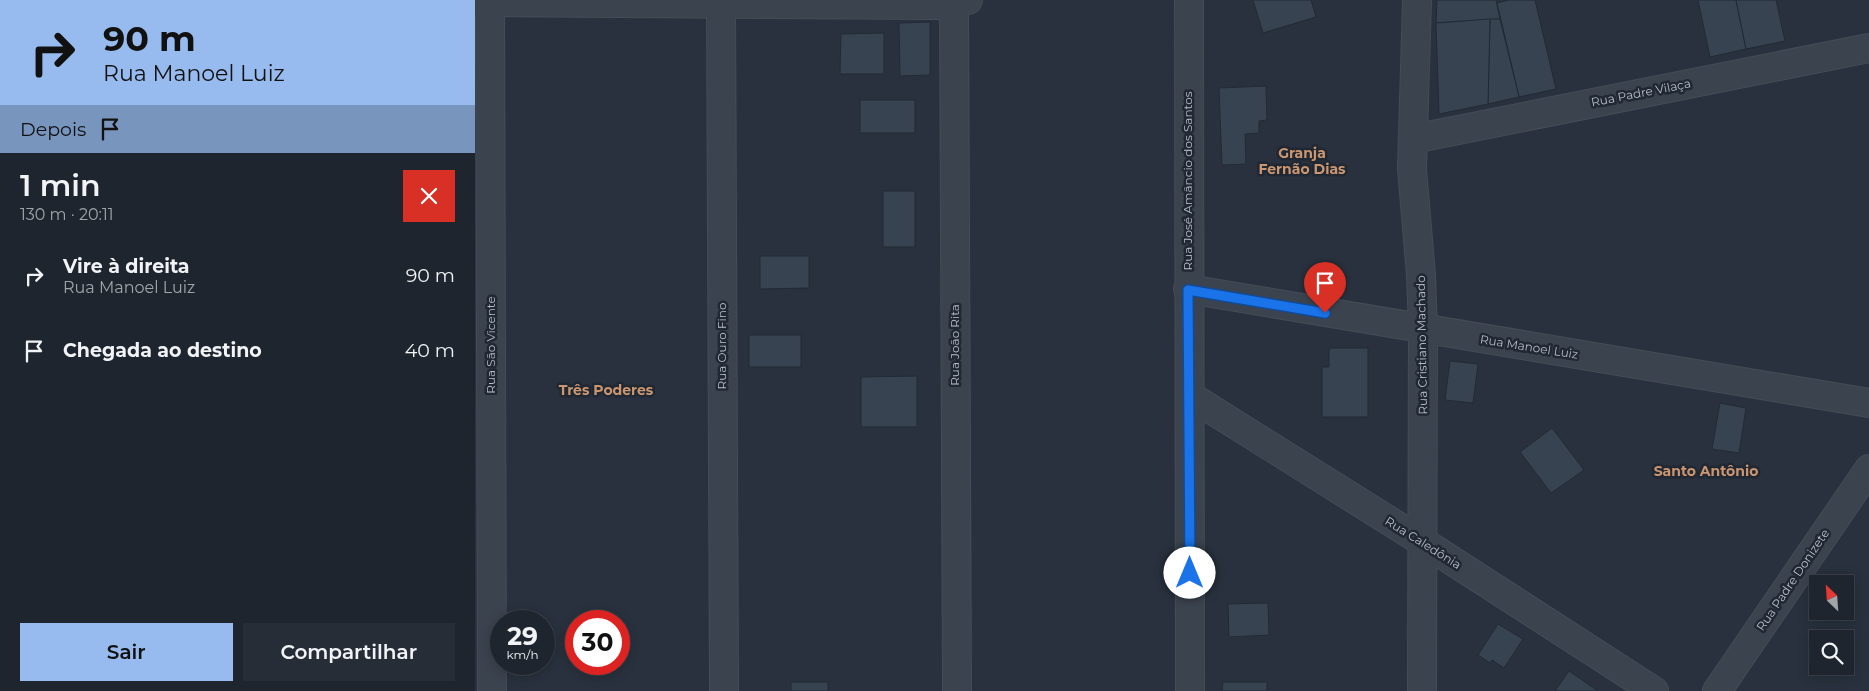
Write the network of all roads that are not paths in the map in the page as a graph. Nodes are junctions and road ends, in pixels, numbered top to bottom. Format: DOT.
graph roads {
  1 [pos="1189,0"];
  2 [pos="1417,0"];
  3 [pos="959,1"];
  4 [pos="485,2"];
  5 [pos="721,2"];
  6 [pos="1869,48"];
  7 [pos="1413,139"];
  8 [pos="1188,290"];
  9 [pos="1423,329"];
  10 [pos="1190,396"];
  11 [pos="1869,403"];
  12 [pos="1869,469"];
  13 [pos="1423,542"];
  14 [pos="492,691"];
  15 [pos="724,691"];
  16 [pos="957,691"];
  17 [pos="1190,691"];
  18 [pos="1422,691"];
  19 [pos="1654,691"];
  20 [pos="1717,691"];
  1 -- 8 [label="street, Rua José Amâncio dos Santos"];
  2 -- 7 [label="street, Rua Cristiano Machado"];
  3 -- 5 [label="street"];
  3 -- 16 [label="street, Rua João Rita"];
  4 -- 5 [label="street"];
  4 -- 14 [label="street, Rua São Vicente"];
  5 -- 15 [label="street, Rua Ouro Fino"];
  6 -- 7 [label="street, Rua Padre Vilaça"];
  7 -- 9 [label="street, Rua Cristiano Machado"];
  8 -- 9 [label="street, Rua Manoel Luiz"];
  8 -- 10 [label="street, Rua José Amâncio dos Santos"];
  9 -- 11 [label="street, Rua Manoel Luiz"];
  9 -- 13 [label="street, Rua Cristiano Machado"];
  10 -- 13 [label="street, Rua Caledônia"];
  10 -- 17 [label="street, Rua José Amâncio dos Santos"];
  12 -- 20 [label="street, Rua Padre Donizete"];
  13 -- 18 [label="street, Rua Cristiano Machado"];
  13 -- 19 [label="street, Rua Caledônia"];
}
